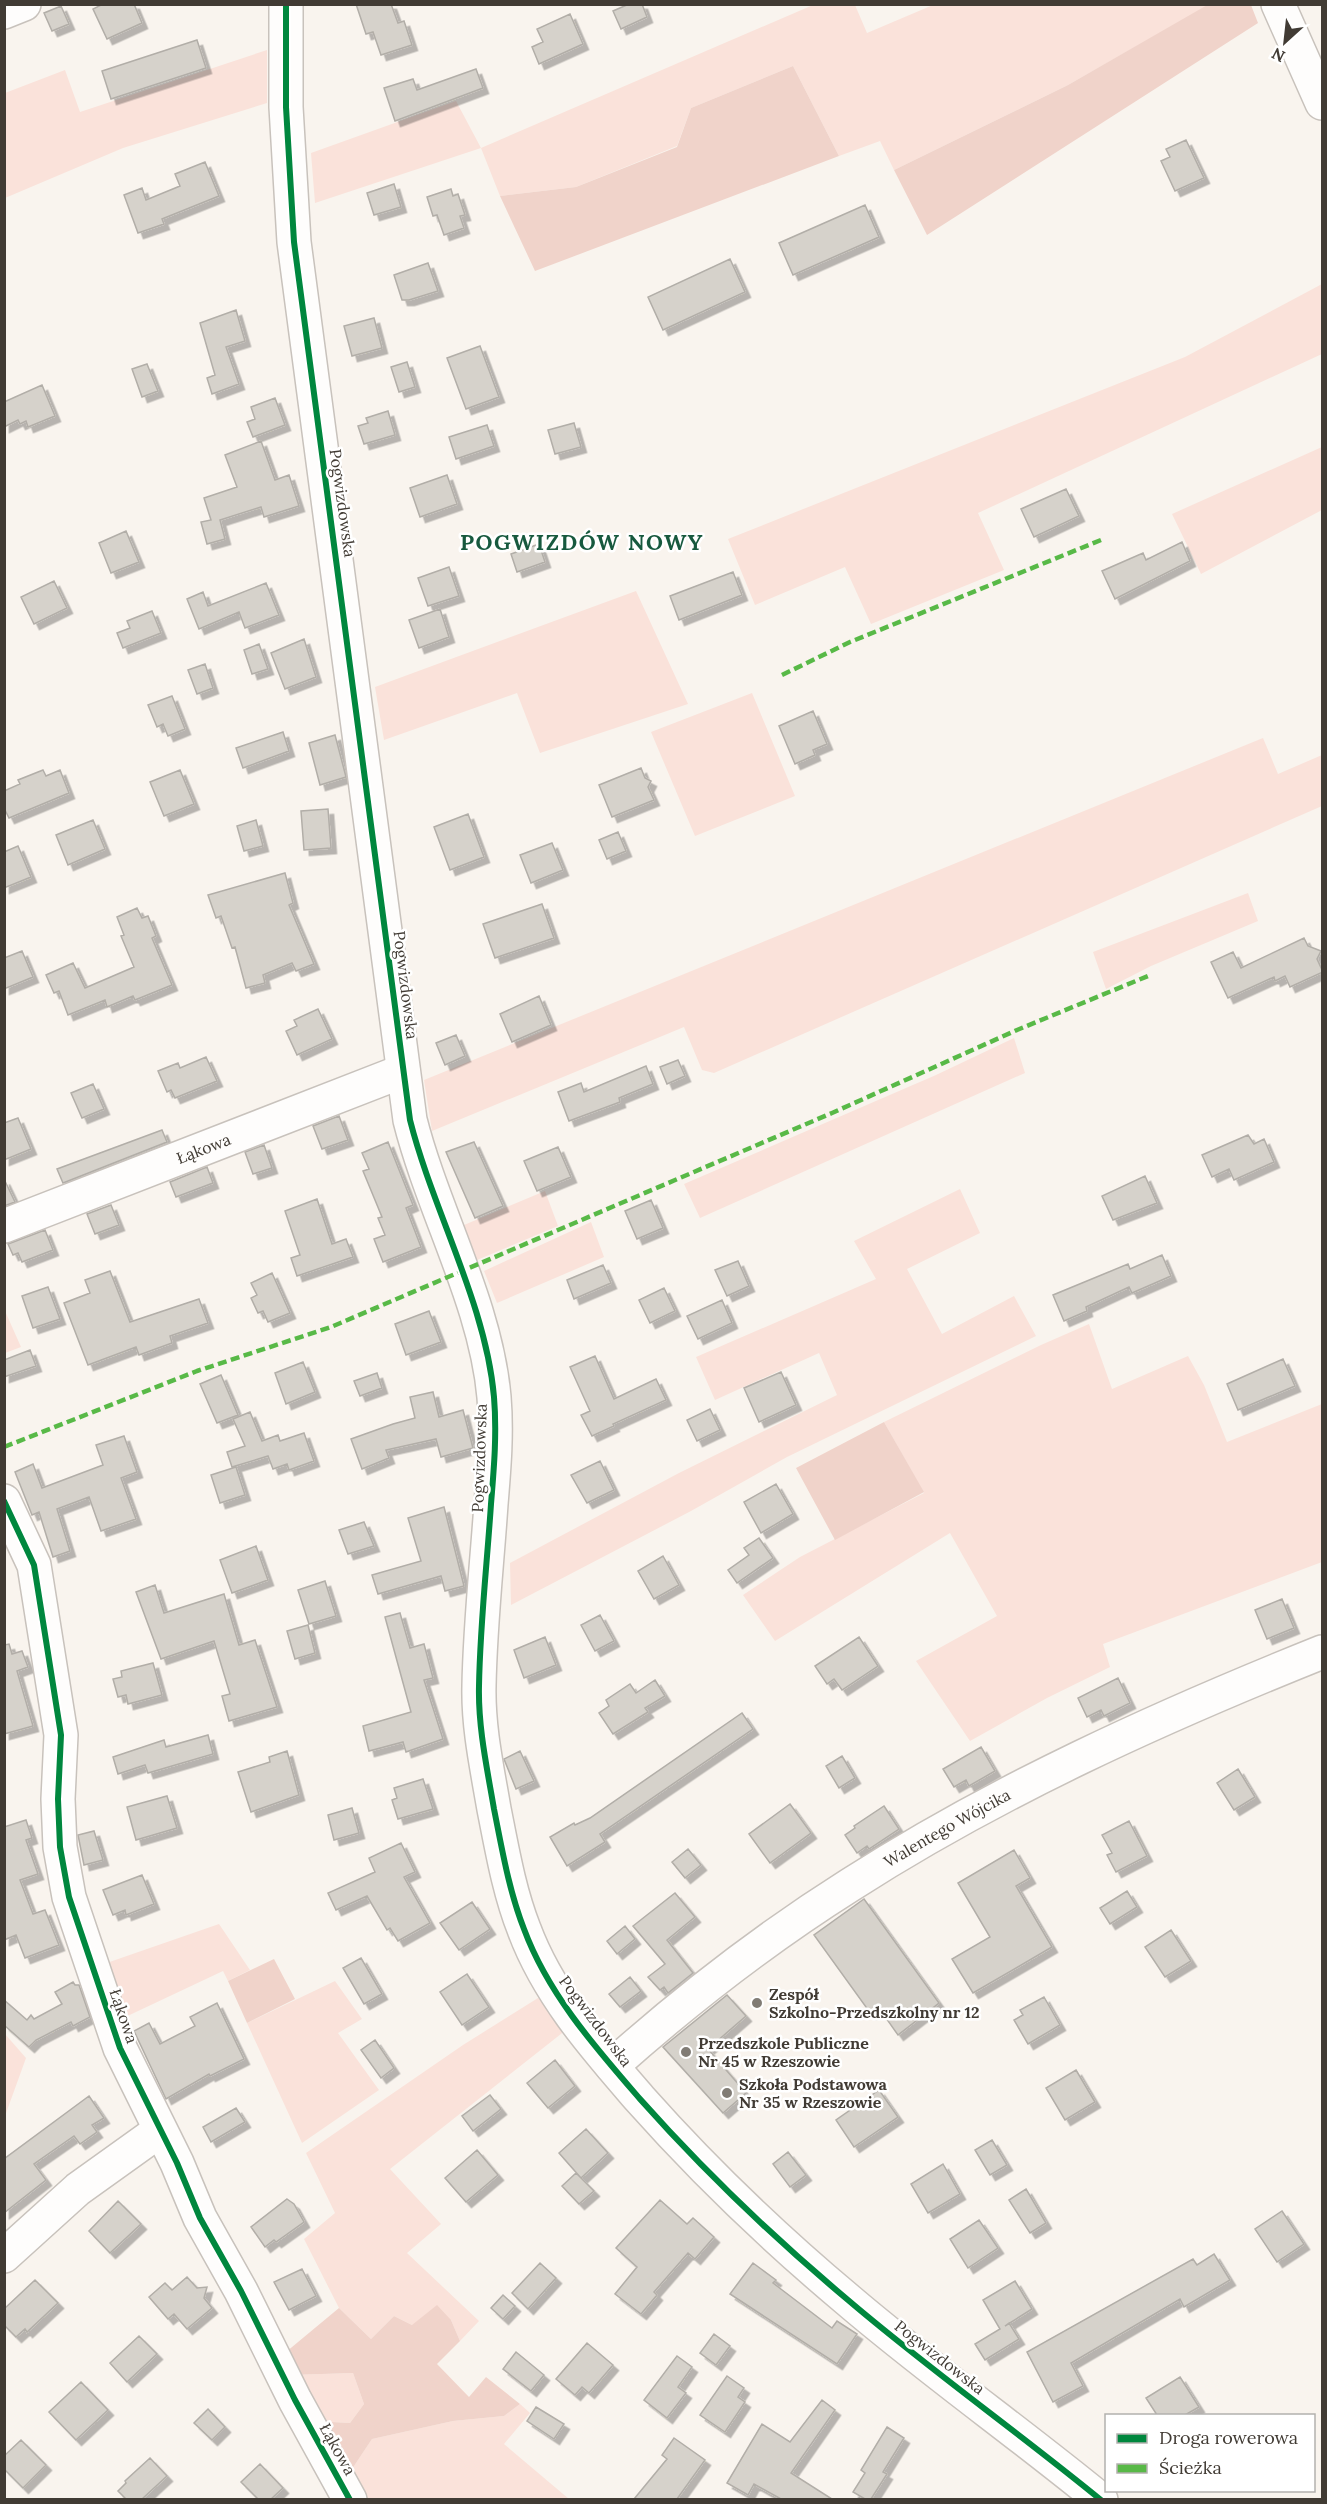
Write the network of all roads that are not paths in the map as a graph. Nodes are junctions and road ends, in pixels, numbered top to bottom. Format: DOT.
graph roads {
  1 [pos="24,4"];
  2 [pos="286,4"];
  3 [pos="1278,4"];
  4 [pos="4,12"];
  5 [pos="1323,103"];
  6 [pos="404,1071"];
  7 [pos="4,1226"];
  8 [pos="4,1501"];
  9 [pos="1323,1652"];
  10 [pos="612,2066"];
  11 [pos="159,2131"];
  12 [pos="4,2256"];
  13 [pos="350,2499"];
  14 [pos="1101,2499"];
  1 -- 4 [label="street"];
  2 -- 6 [label="street, Pogwizdowska"];
  3 -- 5 [label="street"];
  6 -- 7 [label="street, Łąkowa"];
  6 -- 10 [label="street, Pogwizdowska"];
  8 -- 11 [label="street, Łąkowa"];
  9 -- 10 [label="street, Walentego Wójcika"];
  10 -- 14 [label="street, Pogwizdowska"];
  11 -- 12 [label="street"];
  11 -- 13 [label="street, Łąkowa"];
}
